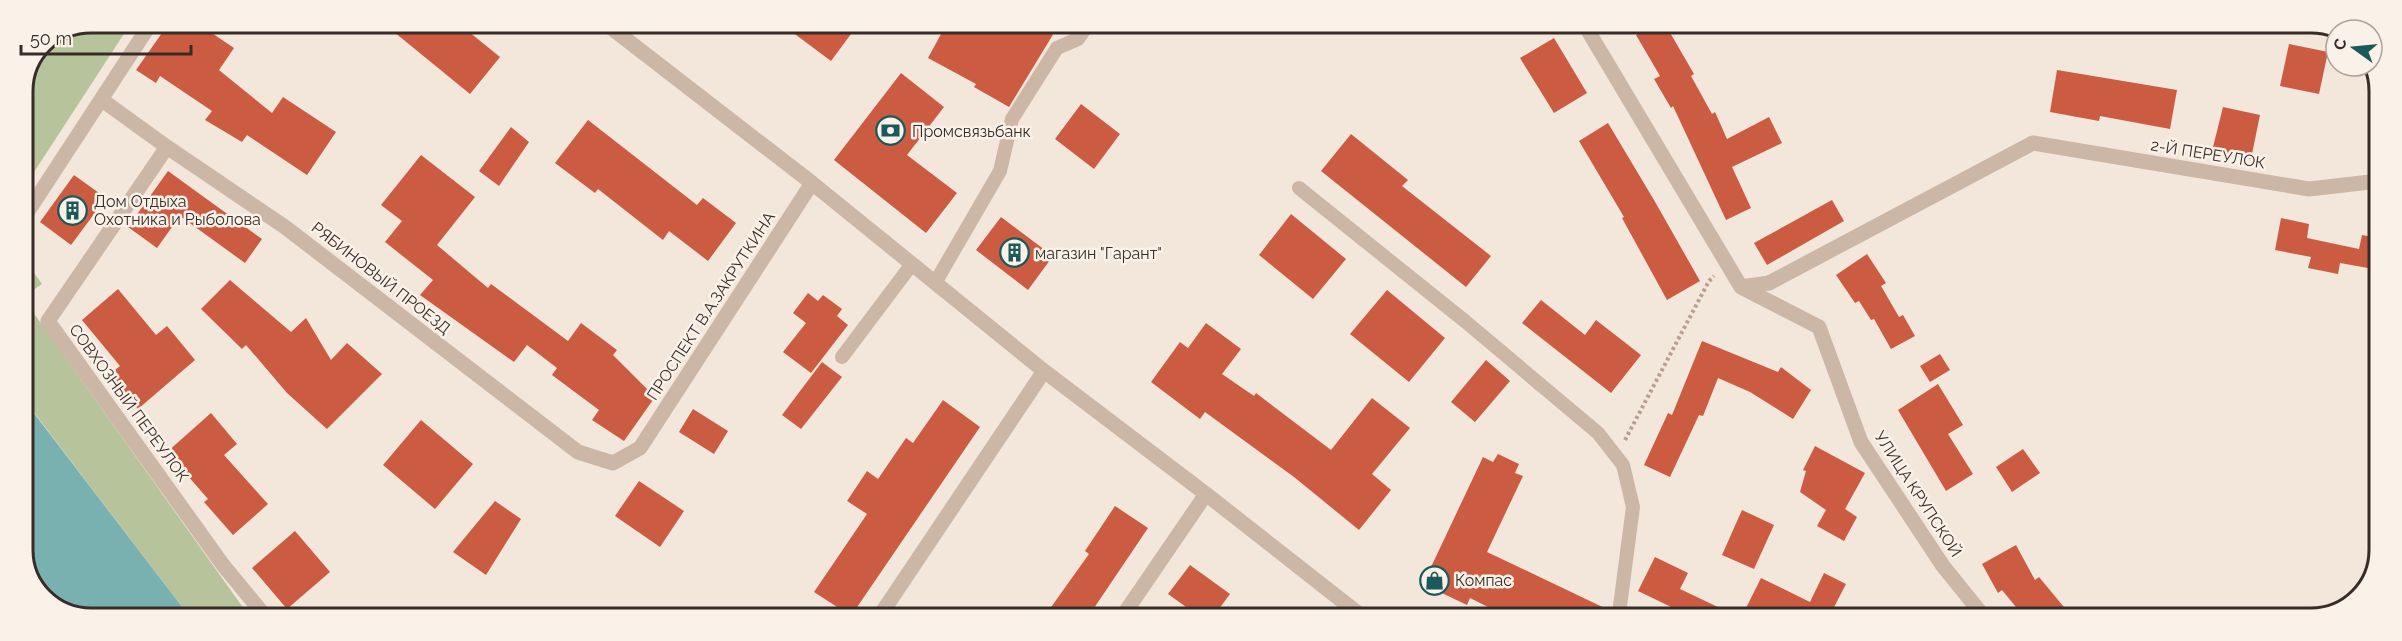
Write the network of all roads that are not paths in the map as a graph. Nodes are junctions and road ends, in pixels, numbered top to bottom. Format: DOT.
graph roads {
  1 [pos="144,33"];
  2 [pos="618,33"];
  3 [pos="1082,33"];
  4 [pos="1589,33"];
  5 [pos="102,100"];
  6 [pos="167,147"];
  7 [pos="2369,182"];
  8 [pos="812,183"];
  9 [pos="1299,188"];
  10 [pos="33,203"];
  11 [pos="912,264"];
  12 [pos="935,282"];
  13 [pos="1741,287"];
  14 [pos="842,357"];
  15 [pos="1044,371"];
  16 [pos="640,448"];
  17 [pos="1206,494"];
  18 [pos="258,608"];
  19 [pos="885,608"];
  20 [pos="1128,608"];
  21 [pos="1351,608"];
  22 [pos="1621,608"];
  23 [pos="1977,608"];
  1 -- 5 [label="street"];
  2 -- 8 [label="street"];
  3 -- 12 [label="lane"];
  4 -- 13 [label="street"];
  5 -- 6 [label="street, РЯБИНОВЫЙ ПРОЕЗД"];
  5 -- 10 [label="street"];
  6 -- 16 [label="street, РЯБИНОВЫЙ ПРОЕЗД"];
  6 -- 18 [label="street, СОВХОЗНЫЙ ПЕРЕУЛОК"];
  7 -- 13 [label="street, 2-Й ПЕРЕУЛОК"];
  8 -- 11 [label="street"];
  8 -- 16 [label="street, ПРОСПЕКТ В.А.ЗАКРУТКИНА"];
  9 -- 22 [label="lane"];
  11 -- 12 [label="street"];
  11 -- 14 [label="lane"];
  12 -- 15 [label="street"];
  13 -- 23 [label="street, УЛИЦА КРУПСКОЙ"];
  15 -- 17 [label="street"];
  15 -- 19 [label="street"];
  17 -- 20 [label="street"];
  17 -- 21 [label="street"];
}
